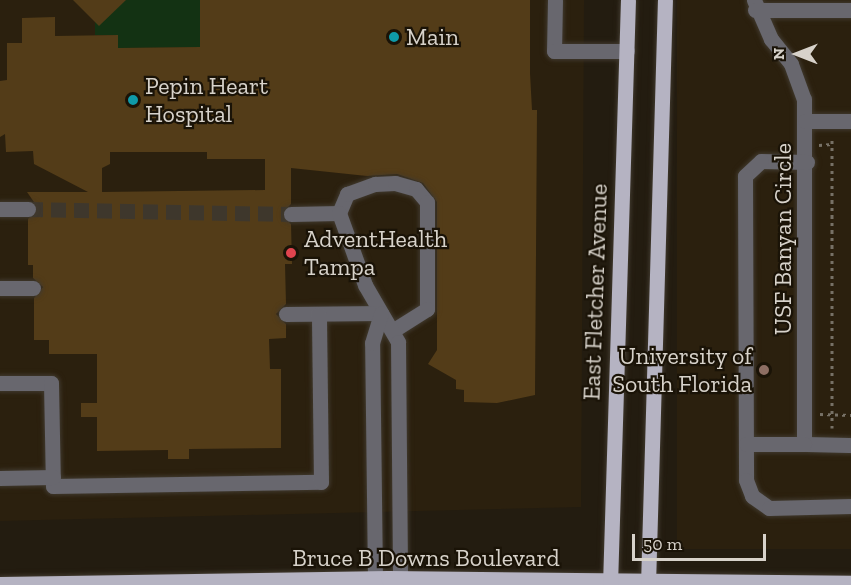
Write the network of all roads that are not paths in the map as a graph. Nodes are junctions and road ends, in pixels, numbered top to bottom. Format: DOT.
graph roads {
  1 [pos="555,0"];
  2 [pos="628,0"];
  3 [pos="665,0"];
  4 [pos="755,5"];
  5 [pos="851,10"];
  6 [pos="627,51"];
  7 [pos="805,121"];
  8 [pos="851,121"];
  9 [pos="807,162"];
  10 [pos="28,208"];
  11 [pos="0,209"];
  12 [pos="339,213"];
  13 [pos="291,214"];
  14 [pos="0,288"];
  15 [pos="33,288"];
  16 [pos="381,313"];
  17 [pos="286,314"];
  18 [pos="319,314"];
  19 [pos="392,331"];
  20 [pos="0,383"];
  21 [pos="746,444"];
  22 [pos="804,444"];
  23 [pos="851,445"];
  24 [pos="53,477"];
  25 [pos="0,478"];
  26 [pos="851,506"];
  27 [pos="375,578"];
  28 [pos="400,578"];
  29 [pos="851,583"];
  30 [pos="0,584"];
  31 [pos="610,584"];
  32 [pos="648,584"];
  1 -- 6 [label="street"];
  2 -- 6 [label="main road, East Fletcher Avenue"];
  3 -- 32 [label="main road"];
  4 -- 5 [label="street"];
  4 -- 7 [label="street, USF Banyan Circle"];
  6 -- 31 [label="main road, East Fletcher Avenue"];
  7 -- 8 [label="street"];
  7 -- 9 [label="street, USF Banyan Circle"];
  9 -- 21 [label="street"];
  9 -- 22 [label="street, USF Banyan Circle"];
  10 -- 11 [label="street"];
  12 -- 13 [label="street"];
  12 -- 16 [label="street"];
  12 -- 19 [label="street"];
  14 -- 15 [label="street"];
  16 -- 18 [label="street"];
  16 -- 19 [label="street"];
  16 -- 27 [label="street"];
  17 -- 18 [label="street"];
  18 -- 24 [label="street"];
  19 -- 28 [label="street"];
  20 -- 24 [label="street"];
  21 -- 22 [label="street"];
  21 -- 26 [label="street"];
  22 -- 23 [label="street"];
  24 -- 25 [label="street"];
  27 -- 28 [label="main road, Bruce B Downs Boulevard"];
  27 -- 30 [label="main road, Bruce B Downs Boulevard"];
  28 -- 31 [label="main road, Bruce B Downs Boulevard"];
  29 -- 32 [label="main road, Bruce B Downs Boulevard"];
  31 -- 32 [label="main road, Bruce B Downs Boulevard"];
}
